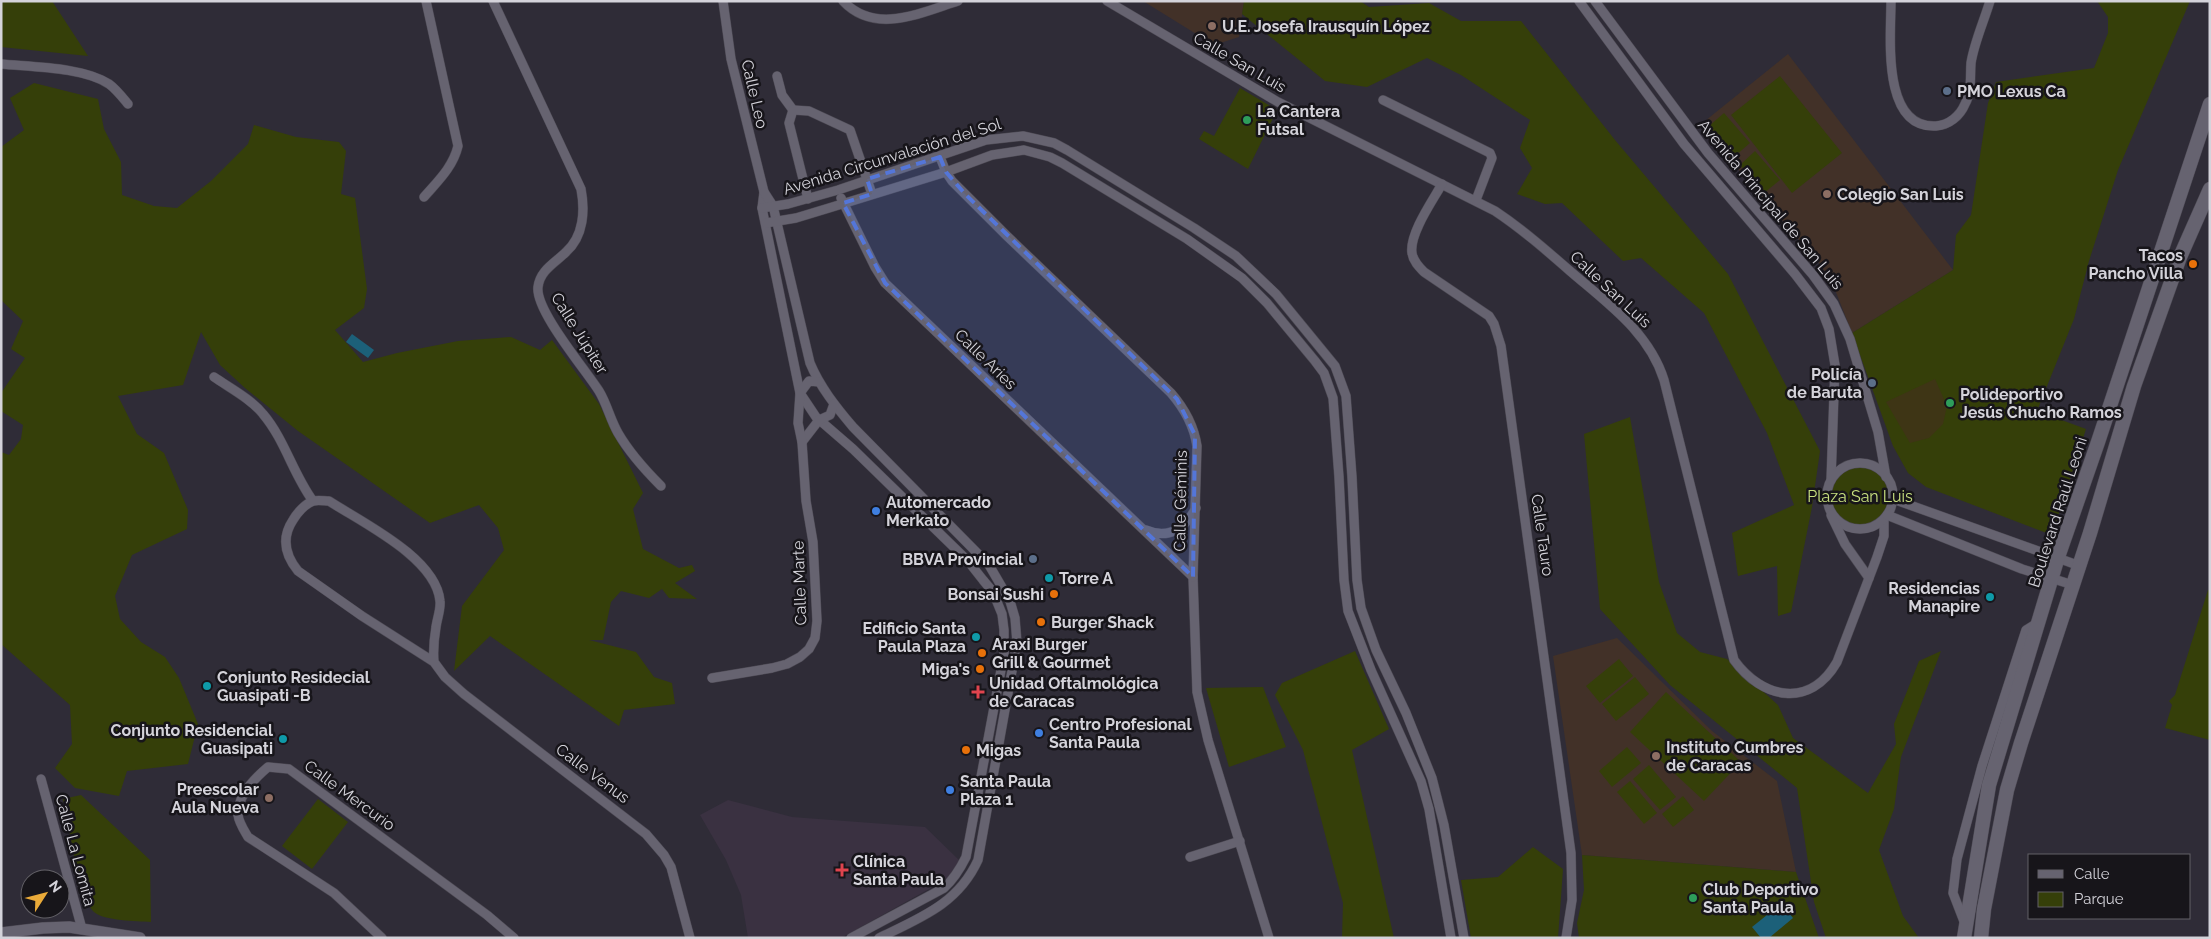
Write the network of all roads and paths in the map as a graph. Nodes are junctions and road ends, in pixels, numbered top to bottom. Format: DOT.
graph roads {
  1 [pos="426,1"];
  2 [pos="493,1"];
  3 [pos="723,1"];
  4 [pos="843,1"];
  5 [pos="958,1"];
  6 [pos="1107,1"];
  7 [pos="1579,1"];
  8 [pos="1595,1"];
  9 [pos="1891,1"];
  10 [pos="1990,1"];
  11 [pos="1,64"];
  12 [pos="777,76"];
  13 [pos="1383,100"];
  14 [pos="128,104"];
  15 [pos="2210,104"];
  16 [pos="794,110"];
  17 [pos="940,157"];
  18 [pos="946,172"];
  19 [pos="868,179"];
  20 [pos="1442,184"];
  21 [pos="2210,189"];
  22 [pos="838,190"];
  23 [pos="764,192"];
  24 [pos="824,194"];
  25 [pos="872,194"];
  26 [pos="424,197"];
  27 [pos="808,199"];
  28 [pos="1476,200"];
  29 [pos="842,203"];
  30 [pos="788,204"];
  31 [pos="773,206"];
  32 [pos="762,208"];
  33 [pos="829,208"];
  34 [pos="1171,213"];
  35 [pos="796,218"];
  36 [pos="771,222"];
  37 [pos="1164,225"];
  38 [pos="214,377"];
  39 [pos="819,382"];
  40 [pos="800,393"];
  41 [pos="834,404"];
  42 [pos="820,420"];
  43 [pos="802,442"];
  44 [pos="1886,477"];
  45 [pos="1831,480"];
  46 [pos="661,486"];
  47 [pos="1893,498"];
  48 [pos="314,501"];
  49 [pos="1197,505"];
  50 [pos="1830,510"];
  51 [pos="1886,517"];
  52 [pos="1142,528"];
  53 [pos="2058,557"];
  54 [pos="2080,566"];
  55 [pos="1193,578"];
  56 [pos="1869,578"];
  57 [pos="2052,578"];
  58 [pos="2073,585"];
  59 [pos="434,662"];
  60 [pos="712,678"];
  61 [pos="41,779"];
  62 [pos="1240,841"];
  63 [pos="1190,857"];
  64 [pos="82,929"];
  65 [pos="1965,932"];
  66 [pos="1,933"];
  67 [pos="140,938"];
  68 [pos="382,938"];
  69 [pos="514,938"];
  70 [pos="690,938"];
  71 [pos="851,938"];
  72 [pos="879,938"];
  73 [pos="1269,938"];
  74 [pos="1451,938"];
  75 [pos="1464,938"];
  76 [pos="1566,938"];
  77 [pos="1981,938"];
  1 -- 26 [label="street"];
  2 -- 46 [label="street, Calle Júpiter"];
  3 -- 23 [label="street, Calle Leo"];
  4 -- 5 [label="street"];
  6 -- 20 [label="street, Calle San Luis"];
  7 -- 45 [label="street, Avenida Principal de San Luis"];
  8 -- 44 [label="street, Avenida Principal de San Luis"];
  9 -- 10 [label="street"];
  11 -- 14 [label="street"];
  12 -- 16 [label="street"];
  13 -- 28 [label="street"];
  15 -- 53 [label="main road, Boulevard Raúl Leoni"];
  16 -- 19 [label="street"];
  16 -- 27 [label="street"];
  17 -- 18 [label="street, Calle Géminis"];
  17 -- 19 [label="street, Avenida Circunvalación del Sol"];
  17 -- 34 [label="street, Avenida Circunvalación del Sol"];
  18 -- 25 [label="street, Avenida Circunvalación del Sol"];
  18 -- 37 [label="street, Avenida Circunvalación del Sol"];
  18 -- 49 [label="street, Calle Géminis"];
  19 -- 22 [label="street, Avenida Circunvalación del Sol"];
  19 -- 25 [label="street"];
  20 -- 28 [label="street, Calle San Luis"];
  20 -- 76 [label="street, Calle Tauro"];
  21 -- 54 [label="main road"];
  22 -- 24 [label="street, Avenida Circunvalación del Sol"];
  22 -- 29 [label="street, Calle Aries"];
  23 -- 31 [label="street, Calle Leo"];
  23 -- 32 [label="street, Calle Leo"];
  24 -- 27 [label="street, Avenida Circunvalación del Sol"];
  24 -- 33 [label="street"];
  25 -- 29 [label="street, Avenida Circunvalación del Sol"];
  27 -- 30 [label="street, Avenida Circunvalación del Sol"];
  28 -- 56 [label="street, Calle San Luis"];
  29 -- 33 [label="street, Avenida Circunvalación del Sol"];
  29 -- 52 [label="street, Calle Aries"];
  30 -- 31 [label="street, Avenida Circunvalación del Sol"];
  30 -- 35 [label="street"];
  31 -- 32 [label="street, Avenida Circunvalación del Sol"];
  31 -- 36 [label="street, Avenida Circunvalación del Sol"];
  32 -- 36 [label="street, Avenida Circunvalación del Sol"];
  33 -- 35 [label="street, Avenida Circunvalación del Sol"];
  34 -- 37 [label="street"];
  34 -- 75 [label="street, Avenida Circunvalación del Sol"];
  35 -- 36 [label="street, Avenida Circunvalación del Sol"];
  36 -- 39 [label="street, Avenida Circunvalación del Sol"];
  36 -- 40 [label="street, Avenida Circunvalación del Sol"];
  37 -- 74 [label="street, Avenida Circunvalación del Sol"];
  38 -- 48 [label="street"];
  39 -- 40 [label="street"];
  39 -- 41 [label="street, Avenida Circunvalación del Sol"];
  40 -- 42 [label="street, Avenida Circunvalación del Sol"];
  40 -- 43 [label="street, Calle Marte"];
  41 -- 42 [label="street"];
  41 -- 72 [label="street, Avenida Circunvalación del Sol"];
  42 -- 43 [label="street"];
  42 -- 71 [label="street, Avenida Circunvalación del Sol"];
  43 -- 60 [label="street, Calle Marte"];
  44 -- 45 [label="street"];
  44 -- 47 [label="street"];
  45 -- 50 [label="street"];
  47 -- 51 [label="street"];
  47 -- 53 [label="street"];
  48 -- 59 [label="street"];
  48 -- 59 [label="street, Calle Venus"];
  49 -- 52 [label="street"];
  49 -- 55 [label="street, Calle Géminis"];
  50 -- 51 [label="street"];
  50 -- 56 [label="street"];
  51 -- 56 [label="street, Calle San Luis"];
  51 -- 57 [label="street"];
  52 -- 55 [label="street, Calle Aries"];
  53 -- 54 [label="street"];
  53 -- 57 [label="main road, Boulevard Raúl Leoni"];
  54 -- 58 [label="main road"];
  55 -- 62 [label="street, Calle Géminis"];
  57 -- 58 [label="street"];
  57 -- 65 [label="main road, Boulevard Raúl Leoni"];
  58 -- 77 [label="main road"];
  59 -- 70 [label="street, Calle Venus"];
  61 -- 64 [label="street, Calle La Lomita"];
  62 -- 63 [label="street"];
  62 -- 73 [label="street, Calle Géminis"];
  64 -- 66 [label="street"];
  64 -- 67 [label="street"];
  68 -- 69 [label="street, Calle Mercurio"];
}
